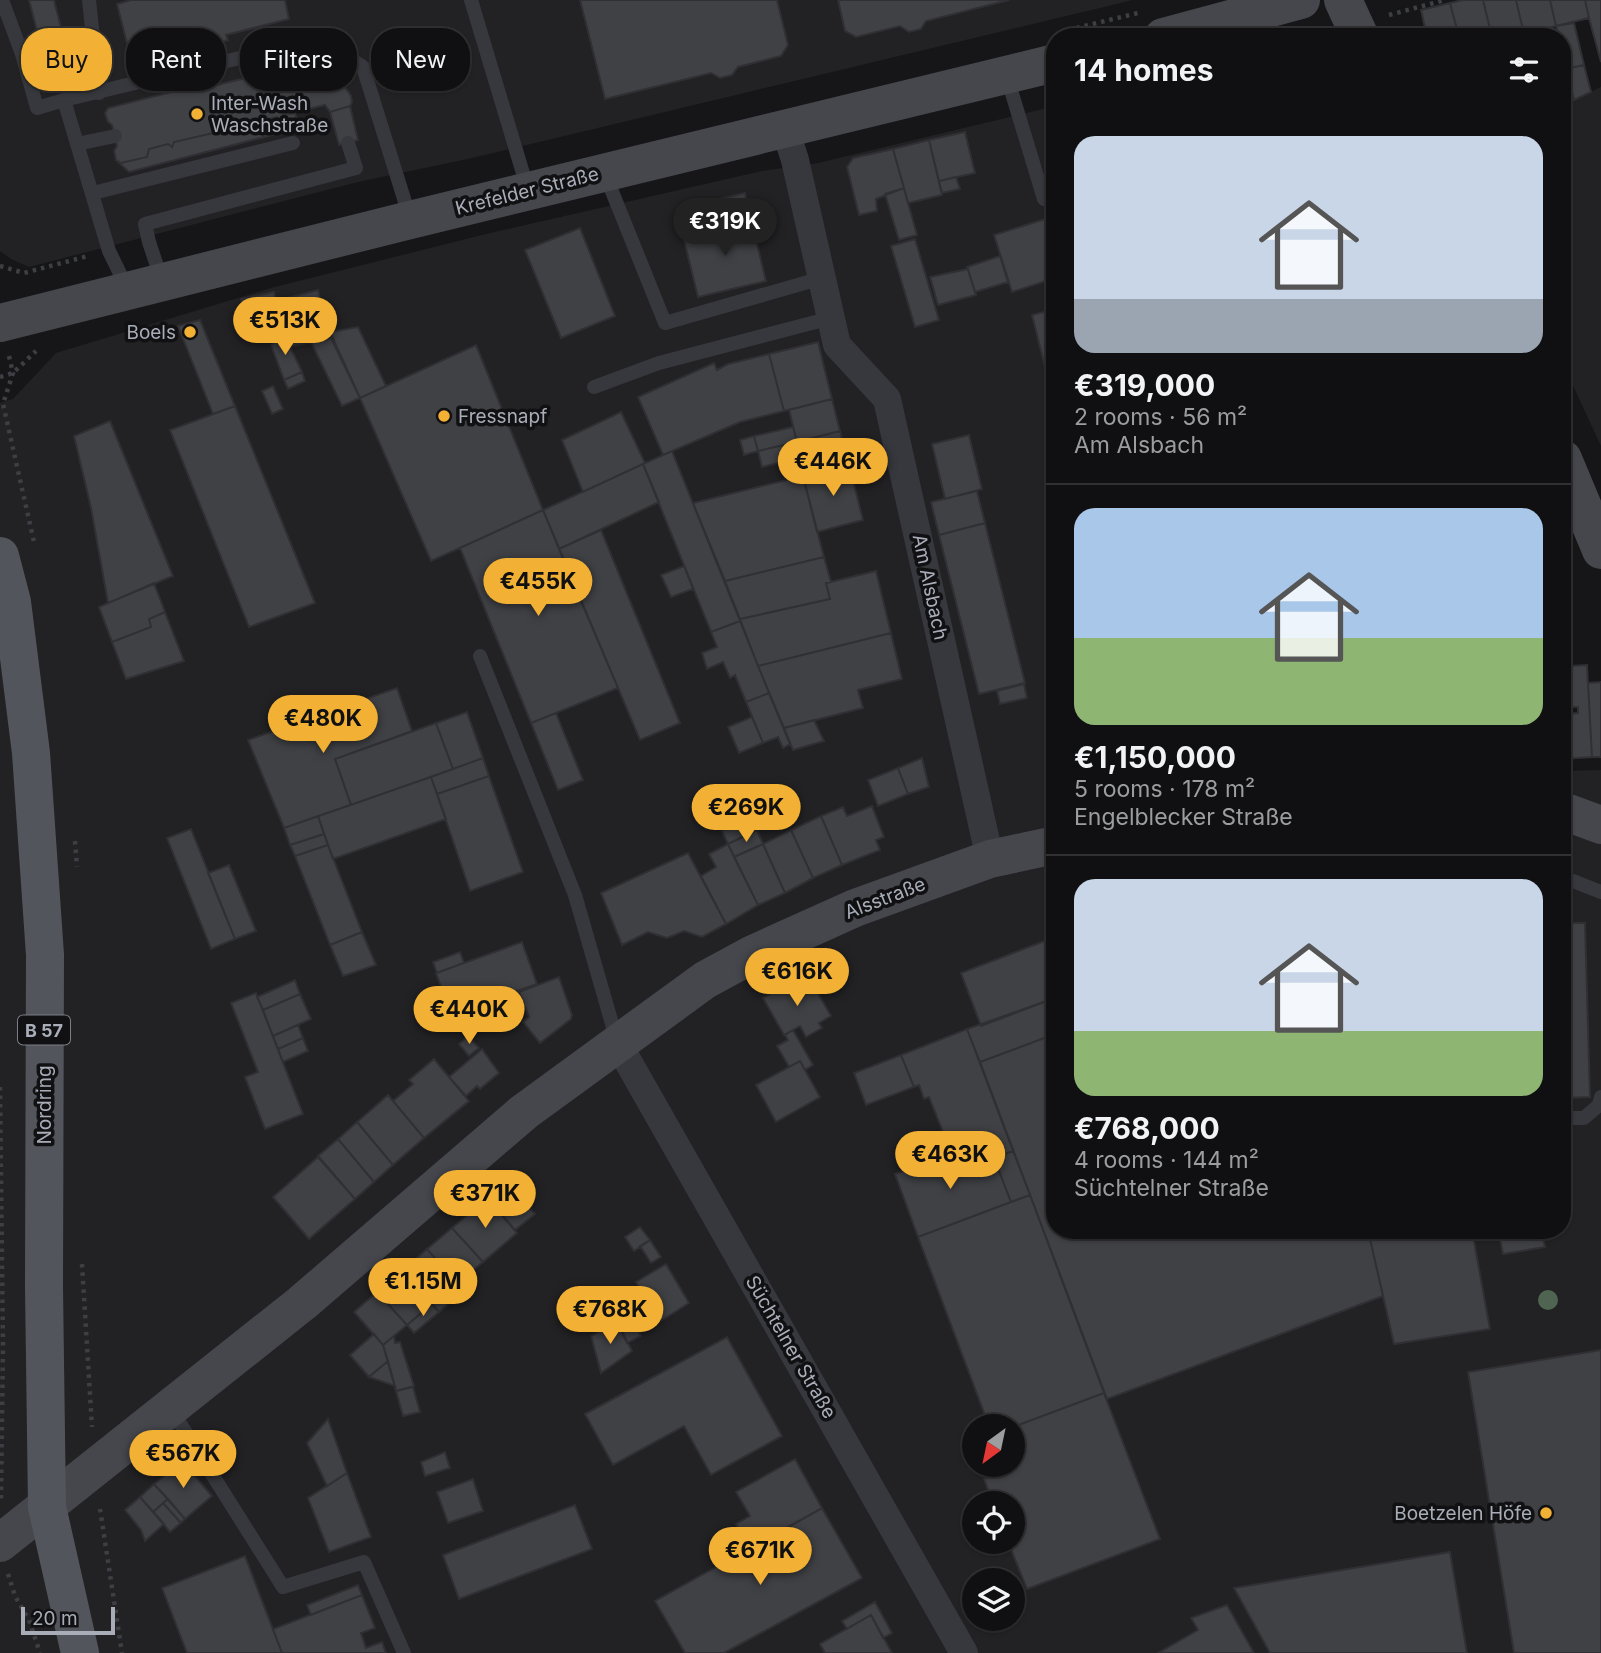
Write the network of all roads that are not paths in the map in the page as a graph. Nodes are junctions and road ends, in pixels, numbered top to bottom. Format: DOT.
graph roads {
  1 [pos="2,0"];
  2 [pos="89,0"];
  3 [pos="471,0"];
  4 [pos="1301,0"];
  5 [pos="1343,0"];
  6 [pos="1191,27"];
  7 [pos="1356,28"];
  8 [pos="1046,65"];
  9 [pos="1007,75"];
  10 [pos="99,93"];
  11 [pos="64,100"];
  12 [pos="785,129"];
  13 [pos="115,136"];
  14 [pos="293,143"];
  15 [pos="348,143"];
  16 [pos="78,144"];
  17 [pos="605,172"];
  18 [pos="528,191"];
  19 [pos="93,192"];
  20 [pos="1044,199"];
  21 [pos="410,220"];
  22 [pos="822,278"];
  23 [pos="145,286"];
  24 [pos="831,318"];
  25 [pos="0,323"];
  26 [pos="594,387"];
  27 [pos="1571,478"];
  28 [pos="1601,550"];
  29 [pos="0,556"];
  30 [pos="480,656"];
  31 [pos="1601,797"];
  32 [pos="1571,799"];
  33 [pos="1571,814"];
  34 [pos="1601,825"];
  35 [pos="1046,847"];
  36 [pos="990,859"];
  37 [pos="1571,881"];
  38 [pos="1601,892"];
  39 [pos="617,1042"];
  40 [pos="1601,1097"];
  41 [pos="1571,1118"];
  42 [pos="170,1408"];
  43 [pos="47,1507"];
  44 [pos="4,1557"];
  45 [pos="80,1653"];
  46 [pos="404,1653"];
  47 [pos="964,1653"];
  1 -- 11 [label="lane"];
  2 -- 10 [label="lane"];
  3 -- 18 [label="lane"];
  4 -- 6 [label="street"];
  5 -- 7 [label="street"];
  8 -- 9 [label="street, Krefelder Straße"];
  9 -- 12 [label="street, Krefelder Straße"];
  9 -- 20 [label="lane"];
  10 -- 11 [label="lane"];
  10 -- 21 [label="lane"];
  11 -- 16 [label="lane"];
  12 -- 17 [label="street, Krefelder Straße"];
  12 -- 22 [label="street, Am Alsbach"];
  13 -- 16 [label="lane"];
  14 -- 19 [label="lane"];
  15 -- 23 [label="lane"];
  16 -- 19 [label="lane"];
  17 -- 18 [label="street, Krefelder Straße"];
  17 -- 22 [label="lane"];
  18 -- 21 [label="street, Krefelder Straße"];
  19 -- 23 [label="lane"];
  21 -- 23 [label="street, Krefelder Straße"];
  22 -- 24 [label="street, Am Alsbach"];
  23 -- 25 [label="street, Krefelder Straße"];
  24 -- 26 [label="lane"];
  24 -- 36 [label="street, Am Alsbach"];
  27 -- 28 [label="street"];
  29 -- 43 [label="main road, Nordring / B 57"];
  30 -- 39 [label="lane"];
  31 -- 32 [label="street"];
  33 -- 34 [label="street"];
  35 -- 36 [label="street, Alsstraße"];
  36 -- 39 [label="street, Alsstraße"];
  37 -- 38 [label="lane"];
  39 -- 42 [label="street, Alsstraße"];
  39 -- 47 [label="street, Süchtelner Straße"];
  40 -- 41 [label="lane"];
  42 -- 43 [label="street, Alsstraße"];
  42 -- 46 [label="lane"];
  43 -- 44 [label="street, Alsstraße"];
  43 -- 45 [label="main road, Nordring / B 57"];
}
